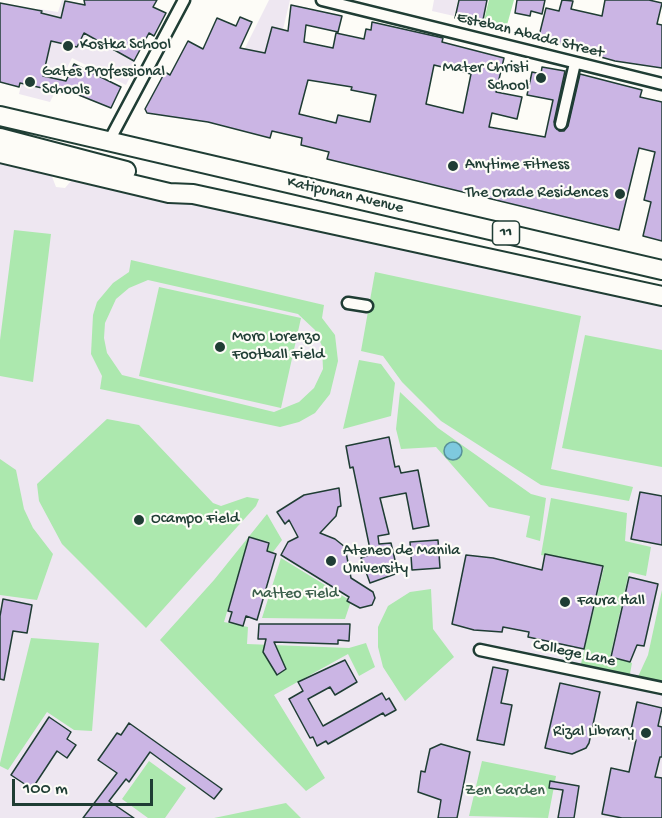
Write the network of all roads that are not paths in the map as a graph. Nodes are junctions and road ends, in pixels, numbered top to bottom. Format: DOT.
graph roads {
  1 [pos="184,0"];
  2 [pos="322,0"];
  3 [pos="575,63"];
  4 [pos="662,84"];
  5 [pos="0,115"];
  6 [pos="561,124"];
  7 [pos="0,138"];
  8 [pos="108,143"];
  9 [pos="0,153"];
  10 [pos="193,195"];
  11 [pos="662,270"];
  12 [pos="662,296"];
  13 [pos="348,303"];
  14 [pos="367,306"];
  15 [pos="480,650"];
  16 [pos="662,687"];
  1 -- 8 [label="street"];
  2 -- 3 [label="street, Esteban Abada Street"];
  3 -- 4 [label="street, Esteban Abada Street"];
  3 -- 6 [label="street"];
  5 -- 8 [label="main road, Katipunan Avenue / 11"];
  7 -- 10 [label="main road, Katipunan Avenue / 11"];
  8 -- 11 [label="main road, Katipunan Avenue / 11"];
  9 -- 10 [label="main road, Katipunan Avenue / 11"];
  10 -- 12 [label="main road, Katipunan Avenue / 11"];
  13 -- 14 [label="street"];
  15 -- 16 [label="street, College Lane"];
}
